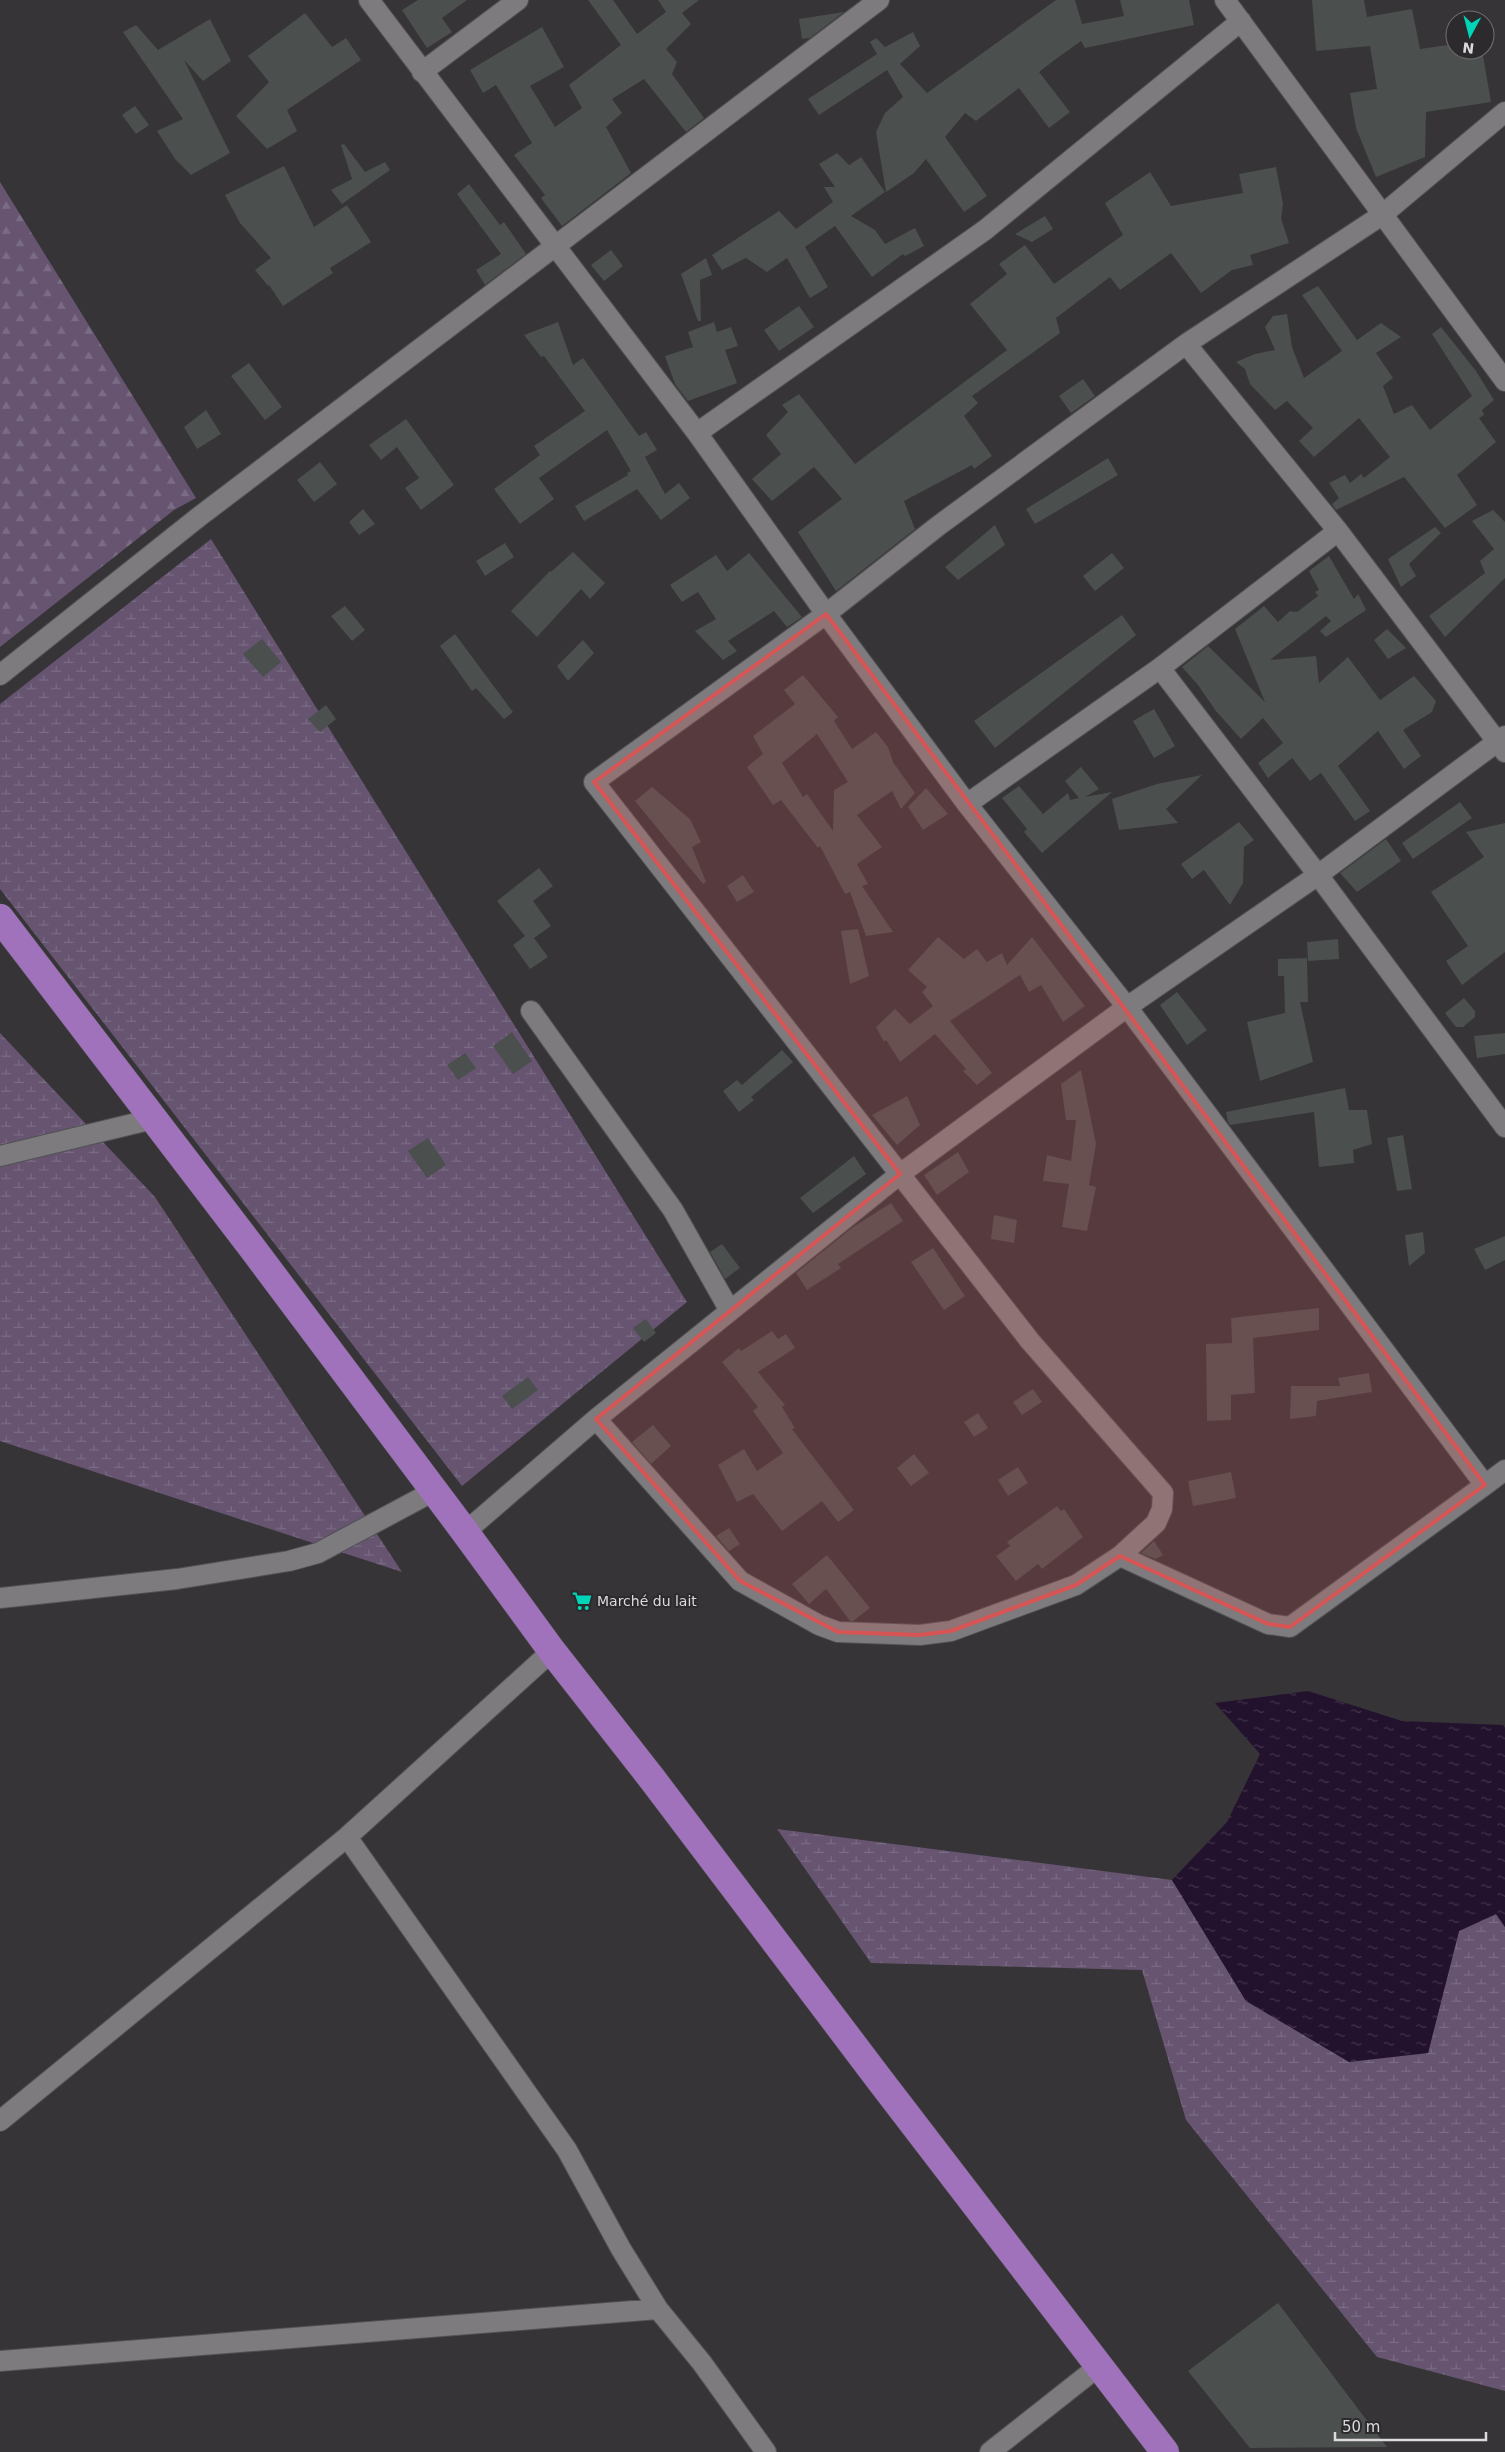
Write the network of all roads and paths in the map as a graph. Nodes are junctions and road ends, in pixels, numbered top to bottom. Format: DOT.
graph roads {
  1 [pos="369,0"];
  2 [pos="518,0"];
  3 [pos="879,0"];
  4 [pos="1225,0"];
  5 [pos="1241,21"];
  6 [pos="422,72"];
  7 [pos="1505,112"];
  8 [pos="1382,215"];
  9 [pos="555,246"];
  10 [pos="1186,344"];
  11 [pos="1505,381"];
  12 [pos="697,433"];
  13 [pos="1338,531"];
  14 [pos="826,614"];
  15 [pos="1160,668"];
  16 [pos="0,675"];
  17 [pos="1503,743"];
  18 [pos="967,804"];
  19 [pos="1318,875"];
  20 [pos="0,918"];
  21 [pos="1127,1007"];
  22 [pos="531,1011"];
  23 [pos="153,1119"];
  24 [pos="1505,1127"];
  25 [pos="0,1156"];
  26 [pos="900,1174"];
  27 [pos="730,1311"];
  28 [pos="596,1419"];
  29 [pos="1505,1470"];
  30 [pos="1485,1485"];
  31 [pos="434,1491"];
  32 [pos="465,1532"];
  33 [pos="1120,1556"];
  34 [pos="0,1598"];
  35 [pos="552,1651"];
  36 [pos="347,1837"];
  37 [pos="24,2102"];
  38 [pos="0,2103"];
  39 [pos="0,2121"];
  40 [pos="658,2309"];
  41 [pos="0,2361"];
  42 [pos="1099,2366"];
  43 [pos="766,2452"];
  44 [pos="990,2452"];
  45 [pos="1165,2452"];
  1 -- 6 [label="street"];
  2 -- 6 [label="street"];
  3 -- 9 [label="street"];
  4 -- 5 [label="street"];
  5 -- 8 [label="street"];
  5 -- 12 [label="street"];
  6 -- 9 [label="street"];
  7 -- 8 [label="street"];
  8 -- 10 [label="street"];
  8 -- 11 [label="street"];
  9 -- 12 [label="street"];
  9 -- 16 [label="street"];
  10 -- 13 [label="street"];
  10 -- 14 [label="street"];
  12 -- 14 [label="street"];
  13 -- 15 [label="street"];
  13 -- 17 [label="street"];
  14 -- 18 [label="street"];
  14 -- 26 [label="street"];
  15 -- 18 [label="street"];
  15 -- 19 [label="street"];
  17 -- 19 [label="street"];
  18 -- 21 [label="street"];
  19 -- 21 [label="street"];
  19 -- 24 [label="street"];
  20 -- 23 [label="highway"];
  21 -- 26 [label="street"];
  21 -- 30 [label="street"];
  22 -- 27 [label="street"];
  23 -- 25 [label="street"];
  23 -- 31 [label="highway"];
  26 -- 27 [label="street"];
  26 -- 33 [label="street"];
  27 -- 28 [label="street"];
  28 -- 32 [label="street"];
  28 -- 33 [label="street"];
  29 -- 30 [label="street"];
  30 -- 33 [label="street"];
  31 -- 32 [label="highway"];
  31 -- 34 [label="street"];
  32 -- 35 [label="highway"];
  35 -- 36 [label="street"];
  35 -- 42 [label="highway"];
  36 -- 37 [label="street"];
  36 -- 40 [label="street"];
  37 -- 38 [label="street"];
  37 -- 39 [label="street"];
  40 -- 41 [label="street"];
  40 -- 43 [label="street"];
  42 -- 44 [label="street"];
  42 -- 45 [label="highway"];
}
